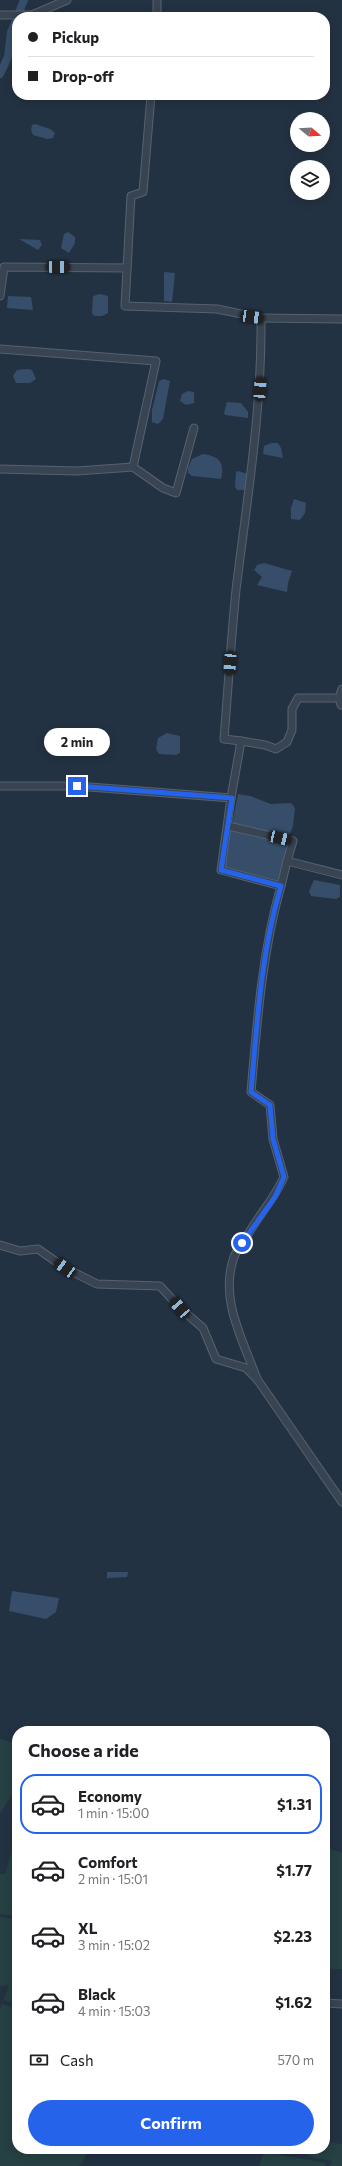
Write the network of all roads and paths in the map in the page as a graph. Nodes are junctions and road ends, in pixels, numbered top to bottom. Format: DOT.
graph roads {
  1 [pos="67,0"];
  2 [pos="157,0"];
  3 [pos="39,12"];
  4 [pos="157,12"];
  5 [pos="0,15"];
  6 [pos="12,15"];
  7 [pos="151,100"];
  8 [pos="127,268"];
  9 [pos="0,296"];
  10 [pos="262,318"];
  11 [pos="342,319"];
  12 [pos="0,349"];
  13 [pos="194,428"];
  14 [pos="133,468"];
  15 [pos="0,469"];
  16 [pos="342,689"];
  17 [pos="340,701"];
  18 [pos="241,741"];
  19 [pos="0,786"];
  20 [pos="232,798"];
  21 [pos="228,826"];
  22 [pos="287,861"];
  23 [pos="342,875"];
  24 [pos="281,886"];
  25 [pos="0,1245"];
  26 [pos="256,1379"];
  27 [pos="342,1502"];
  28 [pos="330,2003"];
  29 [pos="342,2004"];
  1 -- 3 [label="street"];
  2 -- 4 [label="street"];
  5 -- 6 [label="street"];
  7 -- 8 [label="street"];
  8 -- 9 [label="street"];
  8 -- 10 [label="street"];
  10 -- 11 [label="street"];
  10 -- 18 [label="street"];
  12 -- 14 [label="street"];
  13 -- 14 [label="street"];
  14 -- 15 [label="street"];
  16 -- 17 [label="street"];
  17 -- 18 [label="street"];
  18 -- 20 [label="street"];
  19 -- 20 [label="street"];
  20 -- 21 [label="street"];
  21 -- 22 [label="street"];
  21 -- 24 [label="street"];
  22 -- 23 [label="street"];
  22 -- 24 [label="street"];
  24 -- 26 [label="street"];
  25 -- 26 [label="street"];
  26 -- 27 [label="street"];
  28 -- 29 [label="street"];
}
